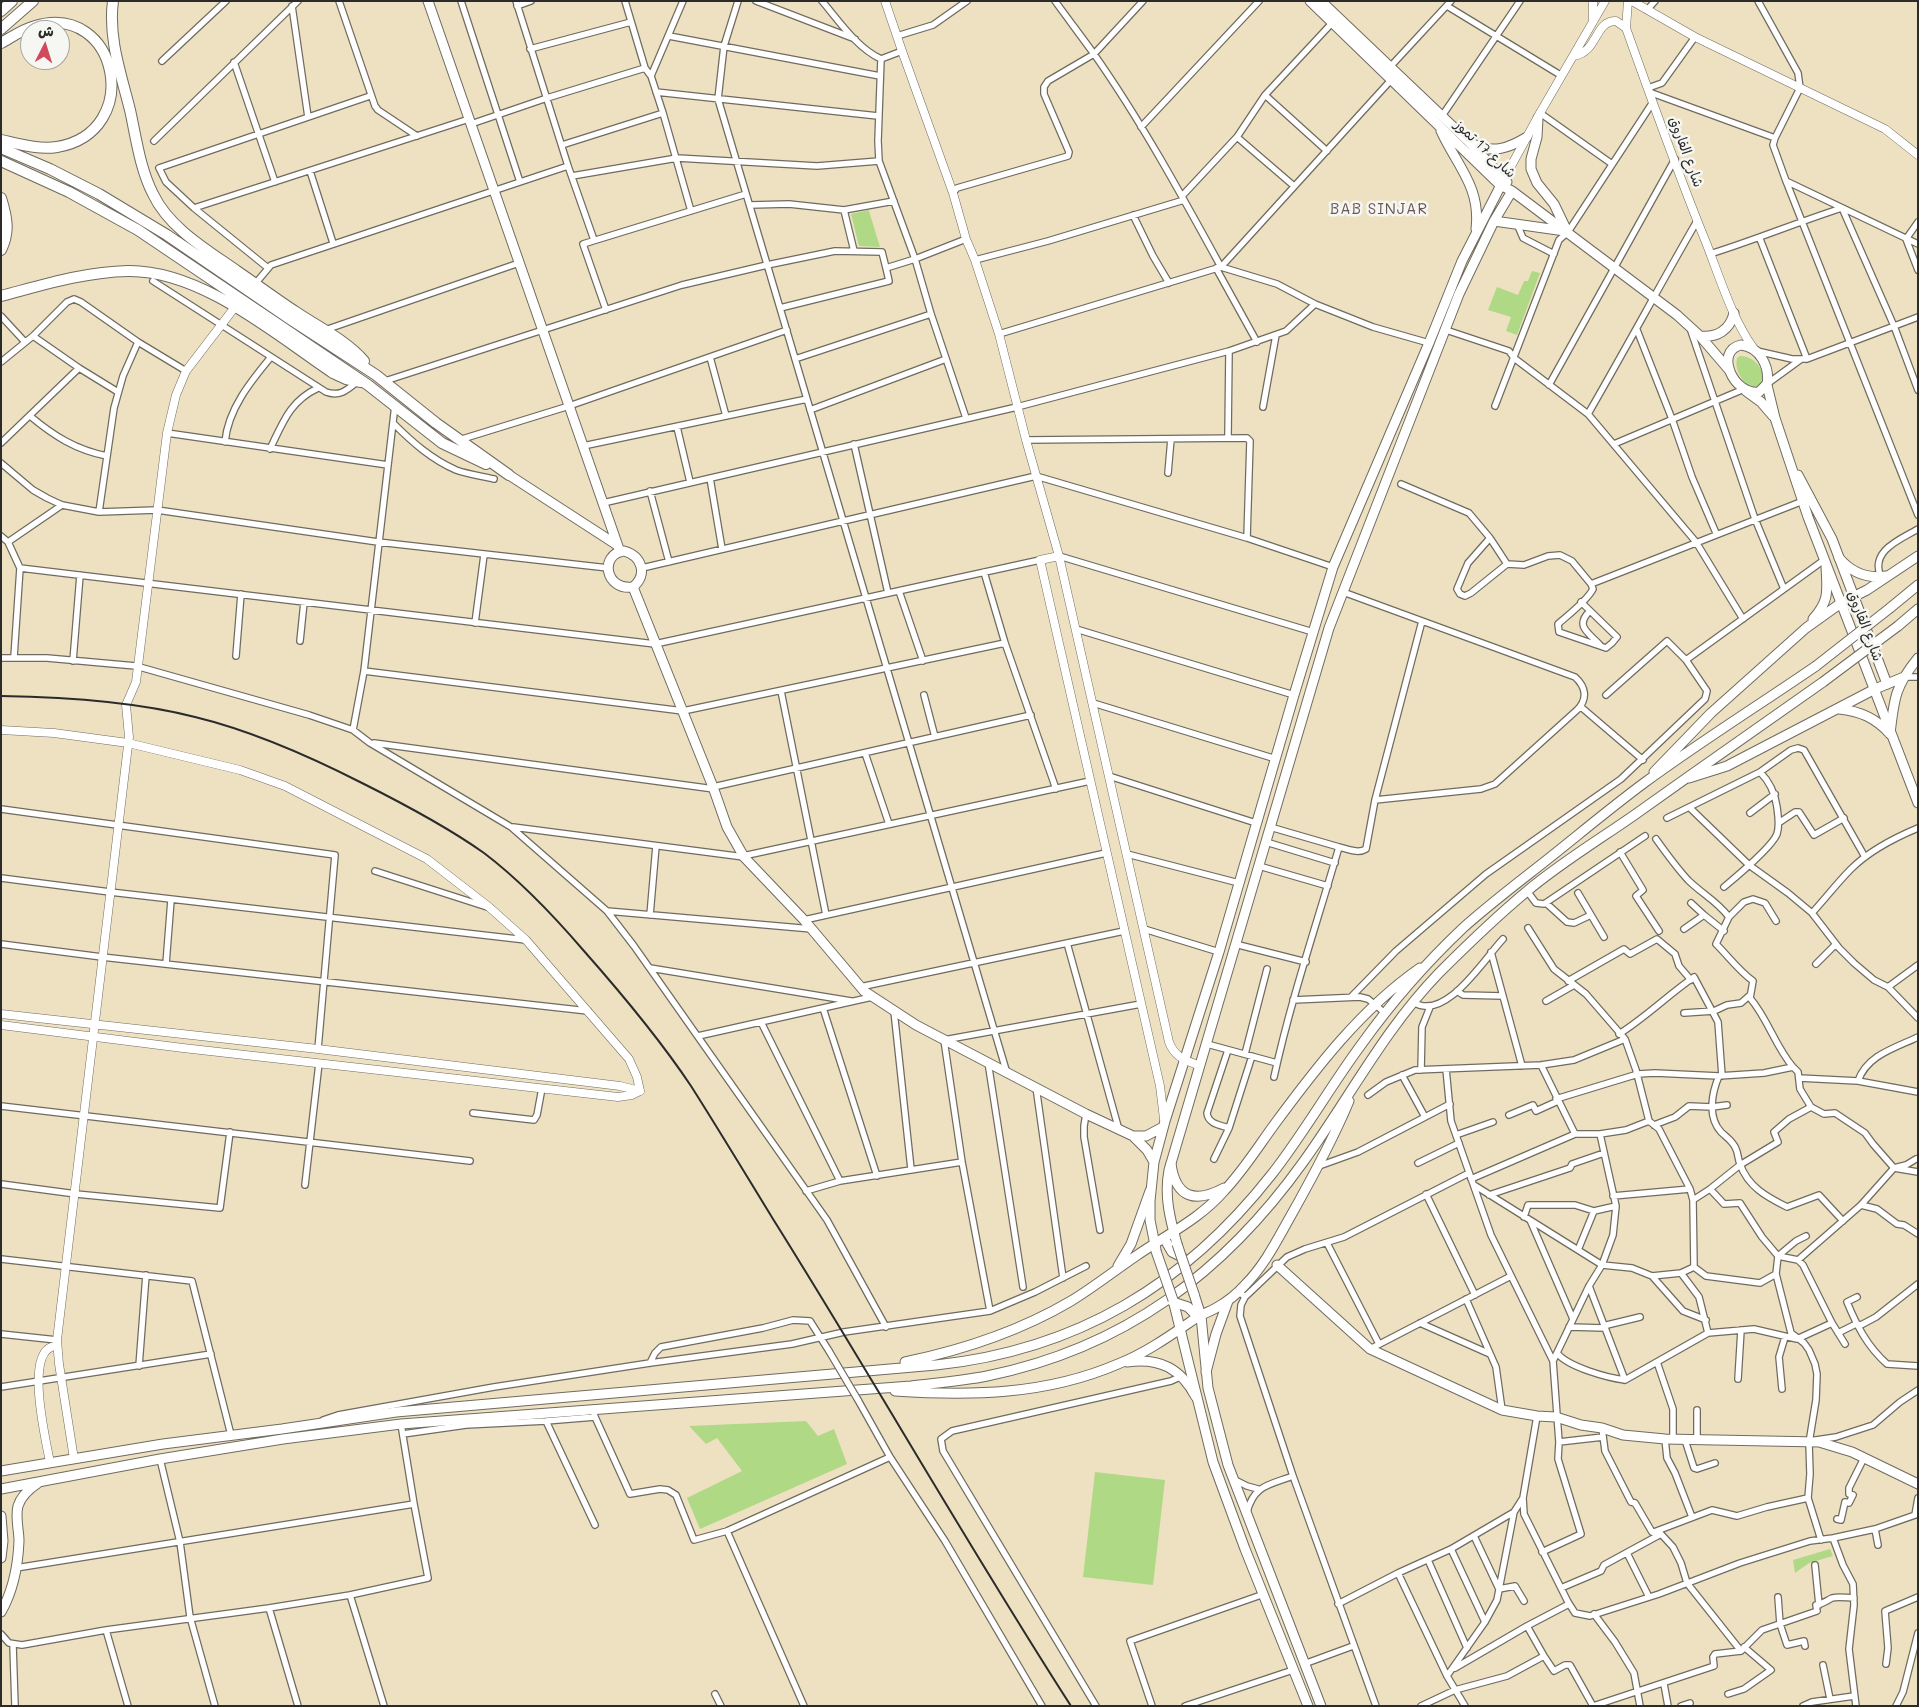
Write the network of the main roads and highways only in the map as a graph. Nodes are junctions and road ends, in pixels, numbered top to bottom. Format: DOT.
graph roads {
  1 [pos="12,1"];
  2 [pos="33,1"];
  3 [pos="112,1"];
  4 [pos="428,1"];
  5 [pos="1310,1"];
  6 [pos="1321,1"];
  7 [pos="1,11"];
  8 [pos="1,29"];
  9 [pos="1,43"];
  10 [pos="1539,116"];
  11 [pos="1440,120"];
  12 [pos="1527,137"];
  13 [pos="1,140"];
  14 [pos="1466,140"];
  15 [pos="1,148"];
  16 [pos="1,161"];
  17 [pos="1502,182"];
  18 [pos="1512,191"];
  19 [pos="1,198"];
  20 [pos="1494,221"];
  21 [pos="1568,232"];
  22 [pos="1474,240"];
  23 [pos="1,250"];
  24 [pos="1614,266"];
  25 [pos="241,280"];
  26 [pos="1,296"];
  27 [pos="227,296"];
  28 [pos="1734,313"];
  29 [pos="1700,336"];
  30 [pos="1730,371"];
  31 [pos="376,375"];
  32 [pos="364,383"];
  33 [pos="1767,385"];
  34 [pos="1744,390"];
  35 [pos="1775,418"];
  36 [pos="1789,459"];
  37 [pos="509,475"];
  38 [pos="1363,495"];
  39 [pos="1378,501"];
  40 [pos="618,548"];
  41 [pos="1918,556"];
  42 [pos="1840,558"];
  43 [pos="1825,563"];
  44 [pos="1891,574"];
  45 [pos="1918,585"];
  46 [pos="633,588"];
  47 [pos="1853,597"];
  48 [pos="1841,603"];
  49 [pos="1918,608"];
  50 [pos="1806,628"];
  51 [pos="1918,658"];
  52 [pos="1904,676"];
  53 [pos="1887,684"];
  54 [pos="1875,689"];
  55 [pos="1839,708"];
  56 [pos="1890,734"];
  57 [pos="1684,779"];
  58 [pos="1644,783"];
  59 [pos="1918,803"];
  60 [pos="1432,959"];
  61 [pos="1357,1080"];
  62 [pos="1164,1124"];
  63 [pos="1133,1136"];
  64 [pos="1154,1162"];
  65 [pos="1171,1164"];
  66 [pos="1229,1186"];
  67 [pos="1150,1191"];
  68 [pos="1174,1232"];
  69 [pos="1164,1238"];
  70 [pos="1174,1247"];
  71 [pos="1155,1248"];
  72 [pos="1277,1264"];
  73 [pos="1113,1273"];
  74 [pos="1228,1300"];
  75 [pos="1173,1301"];
  76 [pos="1199,1316"];
  77 [pos="1180,1330"];
  78 [pos="1120,1364"];
  79 [pos="875,1369"];
  80 [pos="1206,1372"];
  81 [pos="860,1389"];
  82 [pos="1196,1397"];
  83 [pos="1,1471"];
  84 [pos="40,1482"];
  85 [pos="1918,1484"];
  86 [pos="1,1489"];
  87 [pos="1246,1515"];
  88 [pos="1,1516"];
  89 [pos="1234,1519"];
  90 [pos="1,1558"];
  91 [pos="1,1612"];
  92 [pos="1308,1706"];
  93 [pos="1321,1706"];
  1 -- 7 [label="highway"];
  2 -- 8 [label="highway"];
  3 -- 25 [label="highway"];
  4 -- 40 [label="main road"];
  5 -- 11 [label="main road, شارع 17 تموز"];
  6 -- 11 [label="main road, شارع 17 تموز"];
  9 -- 13 [label="highway"];
  10 -- 21 [label="main road"];
  11 -- 14 [label="main road, شارع 17 تموز"];
  11 -- 17 [label="main road, شارع 17 تموز"];
  11 -- 22 [label="main road"];
  12 -- 14 [label="main road"];
  14 -- 17 [label="main road, شارع 17 تموز"];
  15 -- 25 [label="highway"];
  16 -- 27 [label="highway"];
  17 -- 18 [label="main road, شارع 17 تموز"];
  17 -- 22 [label="main road"];
  18 -- 20 [label="main road"];
  18 -- 21 [label="main road, شارع 17 تموز"];
  19 -- 23 [label="highway"];
  20 -- 21 [label="main road"];
  20 -- 39 [label="main road"];
  21 -- 24 [label="main road, شارع 17 تموز"];
  22 -- 38 [label="main road"];
  24 -- 29 [label="main road, شارع الفاروق"];
  25 -- 31 [label="highway"];
  25 -- 31 [label="highway"];
  26 -- 27 [label="highway"];
  27 -- 32 [label="highway"];
  27 -- 32 [label="highway"];
  28 -- 29 [label="main road"];
  29 -- 30 [label="main road, شارع الفاروق"];
  30 -- 33 [label="main road, شارع الفاروق"];
  30 -- 34 [label="main road, شارع الفاروق"];
  31 -- 37 [label="highway"];
  32 -- 37 [label="highway"];
  33 -- 34 [label="main road"];
  33 -- 35 [label="main road, شارع الفاروق"];
  34 -- 35 [label="main road, شارع الفاروق"];
  35 -- 36 [label="main road, شارع الفاروق"];
  36 -- 42 [label="main road, شارع الفاروق"];
  36 -- 43 [label="main road, شارع الفاروق"];
  37 -- 40 [label="main road"];
  38 -- 39 [label="main road"];
  38 -- 62 [label="main road"];
  39 -- 65 [label="main road"];
  40 -- 46 [label="main road"];
  40 -- 46 [label="main road"];
  41 -- 44 [label="main road"];
  42 -- 44 [label="main road"];
  42 -- 47 [label="main road, شارع الفاروق"];
  43 -- 48 [label="main road, شارع الفاروق"];
  43 -- 50 [label="main road"];
  44 -- 47 [label="main road"];
  45 -- 58 [label="main road, bridge"];
  46 -- 63 [label="main road"];
  47 -- 48 [label="main road"];
  47 -- 53 [label="main road, شارع الفاروق"];
  48 -- 50 [label="main road"];
  48 -- 54 [label="main road, شارع الفاروق"];
  49 -- 57 [label="main road, bridge"];
  50 -- 58 [label="main road"];
  51 -- 52 [label="main road"];
  52 -- 53 [label="main road"];
  52 -- 56 [label="main road"];
  53 -- 54 [label="main road"];
  54 -- 55 [label="main road"];
  54 -- 56 [label="main road, شارع الفاروق"];
  55 -- 56 [label="main road"];
  55 -- 57 [label="main road"];
  56 -- 59 [label="main road, شارع الفاروق"];
  57 -- 61 [label="main road"];
  58 -- 60 [label="main road"];
  60 -- 66 [label="main road"];
  60 -- 79 [label="main road"];
  61 -- 74 [label="main road"];
  61 -- 81 [label="main road"];
  62 -- 63 [label="main road"];
  62 -- 64 [label="main road"];
  63 -- 64 [label="main road"];
  64 -- 67 [label="main road"];
  65 -- 66 [label="main road"];
  65 -- 68 [label="main road"];
  66 -- 68 [label="main road"];
  67 -- 71 [label="main road"];
  67 -- 73 [label="main road"];
  68 -- 69 [label="main road"];
  68 -- 70 [label="main road"];
  69 -- 70 [label="main road"];
  69 -- 71 [label="main road"];
  70 -- 76 [label="main road, bridge"];
  71 -- 73 [label="main road"];
  71 -- 75 [label="main road, bridge"];
  72 -- 85 [label="main road"];
  73 -- 79 [label="main road"];
  74 -- 76 [label="main road"];
  74 -- 80 [label="main road"];
  75 -- 76 [label="main road"];
  75 -- 77 [label="main road"];
  76 -- 77 [label="main road"];
  76 -- 80 [label="main road"];
  77 -- 78 [label="main road"];
  77 -- 82 [label="main road"];
  78 -- 81 [label="main road"];
  78 -- 82 [label="main road"];
  79 -- 83 [label="main road"];
  80 -- 87 [label="main road"];
  81 -- 84 [label="main road"];
  82 -- 89 [label="main road"];
  84 -- 86 [label="main road"];
  84 -- 91 [label="main road"];
  87 -- 89 [label="main road"];
  87 -- 93 [label="main road"];
  88 -- 90 [label="main road"];
  89 -- 92 [label="main road"];
}
